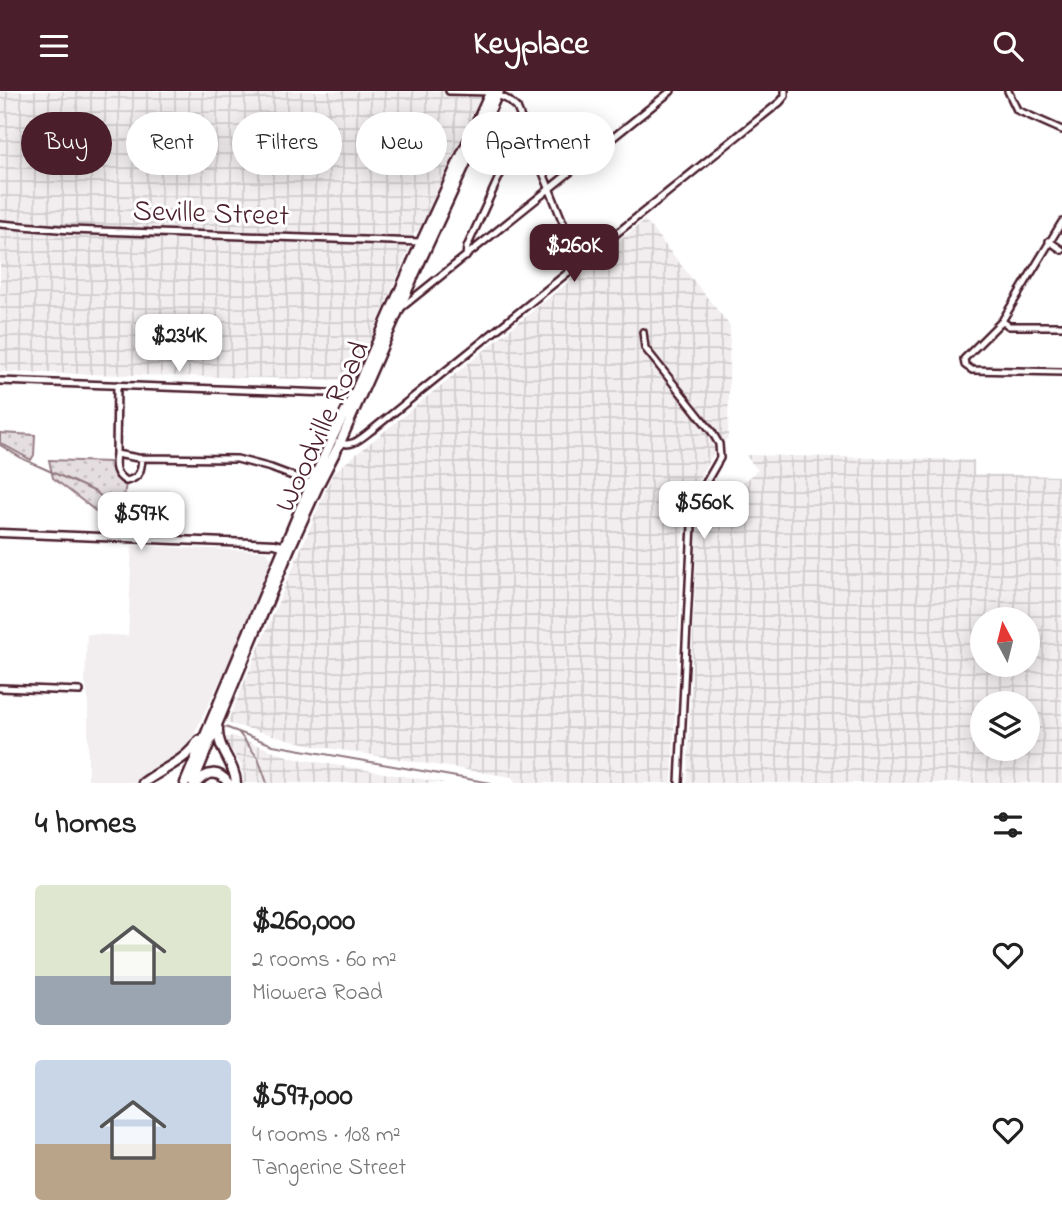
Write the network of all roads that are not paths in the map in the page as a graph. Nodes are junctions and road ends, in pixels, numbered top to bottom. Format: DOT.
graph roads {
  1 [pos="449,91"];
  2 [pos="671,91"];
  3 [pos="785,91"];
  4 [pos="1008,91"];
  5 [pos="495,92"];
  6 [pos="518,112"];
  7 [pos="1062,129"];
  8 [pos="500,175"];
  9 [pos="543,175"];
  10 [pos="549,189"];
  11 [pos="1062,222"];
  12 [pos="0,224"];
  13 [pos="1049,241"];
  14 [pos="421,242"];
  15 [pos="1062,250"];
  16 [pos="466,257"];
  17 [pos="578,264"];
  18 [pos="399,310"];
  19 [pos="1002,321"];
  20 [pos="1062,326"];
  21 [pos="643,332"];
  22 [pos="1062,372"];
  23 [pos="0,381"];
  24 [pos="117,385"];
  25 [pos="354,394"];
  26 [pos="336,441"];
  27 [pos="116,454"];
  28 [pos="142,458"];
  29 [pos="311,484"];
  30 [pos="0,533"];
  31 [pos="287,547"];
  32 [pos="0,688"];
  33 [pos="80,691"];
  34 [pos="214,722"];
  35 [pos="143,783"];
  36 [pos="185,783"];
  37 [pos="195,783"];
  38 [pos="228,783"];
  39 [pos="236,783"];
  40 [pos="680,783"];
  1 -- 5 [label="street"];
  2 -- 10 [label="street"];
  3 -- 17 [label="street"];
  4 -- 7 [label="street"];
  5 -- 6 [label="street"];
  5 -- 14 [label="main road, Woodville Road"];
  5 -- 18 [label="main road, Woodville Road"];
  8 -- 16 [label="street"];
  9 -- 10 [label="street"];
  10 -- 16 [label="street"];
  10 -- 17 [label="street"];
  11 -- 13 [label="street"];
  12 -- 14 [label="street, Seville Street"];
  13 -- 15 [label="street"];
  13 -- 19 [label="street"];
  14 -- 25 [label="main road, Woodville Road"];
  16 -- 18 [label="street"];
  17 -- 26 [label="street"];
  18 -- 26 [label="main road, Woodville Road"];
  19 -- 20 [label="street"];
  19 -- 22 [label="street"];
  21 -- 40 [label="street"];
  23 -- 24 [label="street"];
  24 -- 25 [label="street"];
  24 -- 27 [label="street"];
  25 -- 26 [label="main road, Woodville Road"];
  26 -- 29 [label="main road, Woodville Road"];
  26 -- 31 [label="main road, Woodville Road"];
  27 -- 28 [label="street"];
  27 -- 28 [label="street"];
  28 -- 29 [label="street"];
  29 -- 31 [label="main road, Woodville Road"];
  30 -- 31 [label="street"];
  31 -- 34 [label="main road, Woodville Road"];
  32 -- 33 [label="street"];
  34 -- 35 [label="main road"];
  34 -- 36 [label="main road, Woodville Road"];
  34 -- 37 [label="main road, Woodville Road"];
  34 -- 39 [label="main road"];
  37 -- 38 [label="main road"];
}
